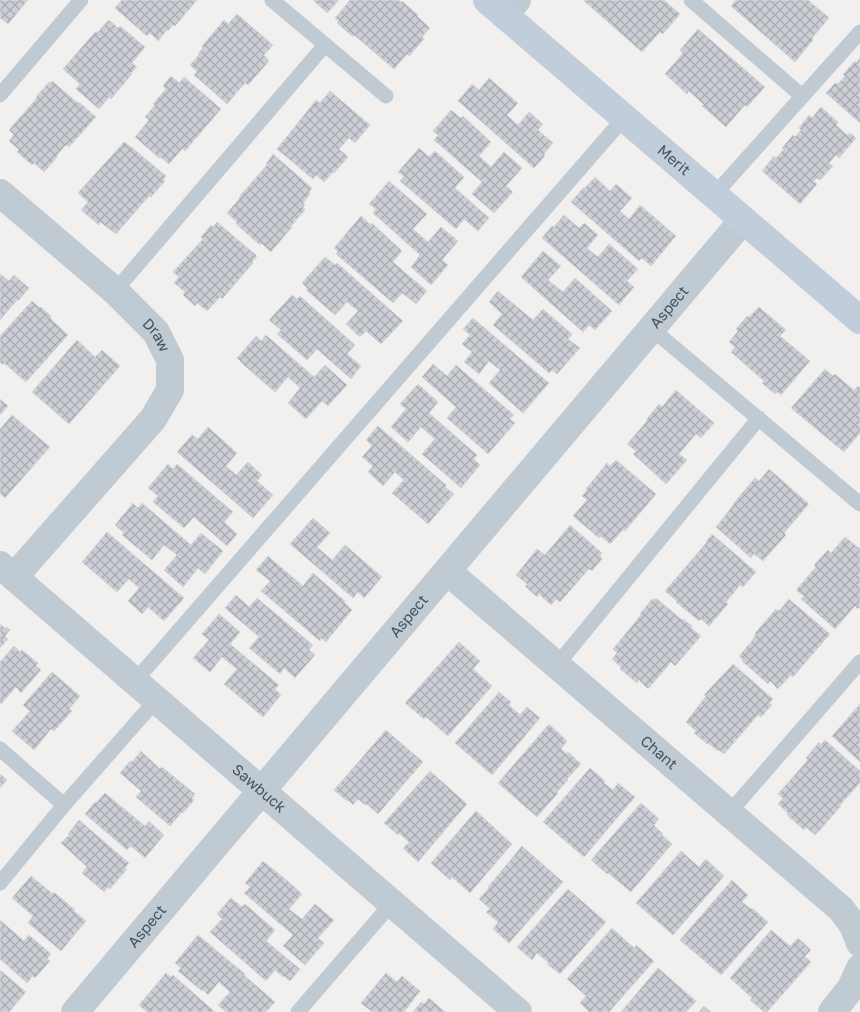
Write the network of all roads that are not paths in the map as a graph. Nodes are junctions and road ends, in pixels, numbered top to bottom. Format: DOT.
graph roads {
  1 [pos="82,0"];
  2 [pos="272,0"];
  3 [pos="691,0"];
  4 [pos="503,5"];
  5 [pos="860,32"];
  6 [pos="325,45"];
  7 [pos="0,95"];
  8 [pos="386,96"];
  9 [pos="802,96"];
  10 [pos="624,118"];
  11 [pos="0,193"];
  12 [pos="715,194"];
  13 [pos="743,220"];
  14 [pos="115,291"];
  15 [pos="860,320"];
  16 [pos="652,329"];
  17 [pos="759,418"];
  18 [pos="860,504"];
  19 [pos="7,571"];
  20 [pos="447,571"];
  21 [pos="860,662"];
  22 [pos="557,665"];
  23 [pos="135,681"];
  24 [pos="157,699"];
  25 [pos="0,749"];
  26 [pos="262,790"];
  27 [pos="64,805"];
  28 [pos="729,813"];
  29 [pos="0,882"];
  30 [pos="392,903"];
  31 [pos="860,943"];
  32 [pos="860,968"];
  33 [pos="75,1012"];
  34 [pos="298,1012"];
  35 [pos="518,1012"];
  36 [pos="832,1012"];
  1 -- 7 [label="lane"];
  2 -- 6 [label="lane"];
  3 -- 9 [label="lane"];
  4 -- 10 [label="street, Merit"];
  5 -- 9 [label="lane"];
  6 -- 8 [label="lane"];
  6 -- 14 [label="lane"];
  9 -- 12 [label="lane"];
  10 -- 12 [label="street, Merit"];
  10 -- 23 [label="lane"];
  11 -- 14 [label="street, Draw"];
  12 -- 13 [label="street, Merit"];
  13 -- 15 [label="street, Merit"];
  13 -- 16 [label="street, Aspect"];
  14 -- 19 [label="street, Draw"];
  16 -- 17 [label="lane"];
  16 -- 20 [label="street, Aspect"];
  17 -- 18 [label="lane"];
  17 -- 22 [label="lane"];
  19 -- 23 [label="street, Sawbuck"];
  20 -- 22 [label="street, Chant"];
  20 -- 26 [label="street, Aspect"];
  21 -- 28 [label="lane"];
  22 -- 28 [label="street, Chant"];
  23 -- 24 [label="street, Sawbuck"];
  24 -- 26 [label="street, Sawbuck"];
  24 -- 27 [label="lane"];
  25 -- 27 [label="lane"];
  26 -- 30 [label="street, Sawbuck"];
  26 -- 33 [label="street, Aspect"];
  27 -- 29 [label="lane"];
  28 -- 31 [label="street, Chant"];
  30 -- 34 [label="lane"];
  30 -- 35 [label="street, Sawbuck"];
  32 -- 36 [label="street"];
}
